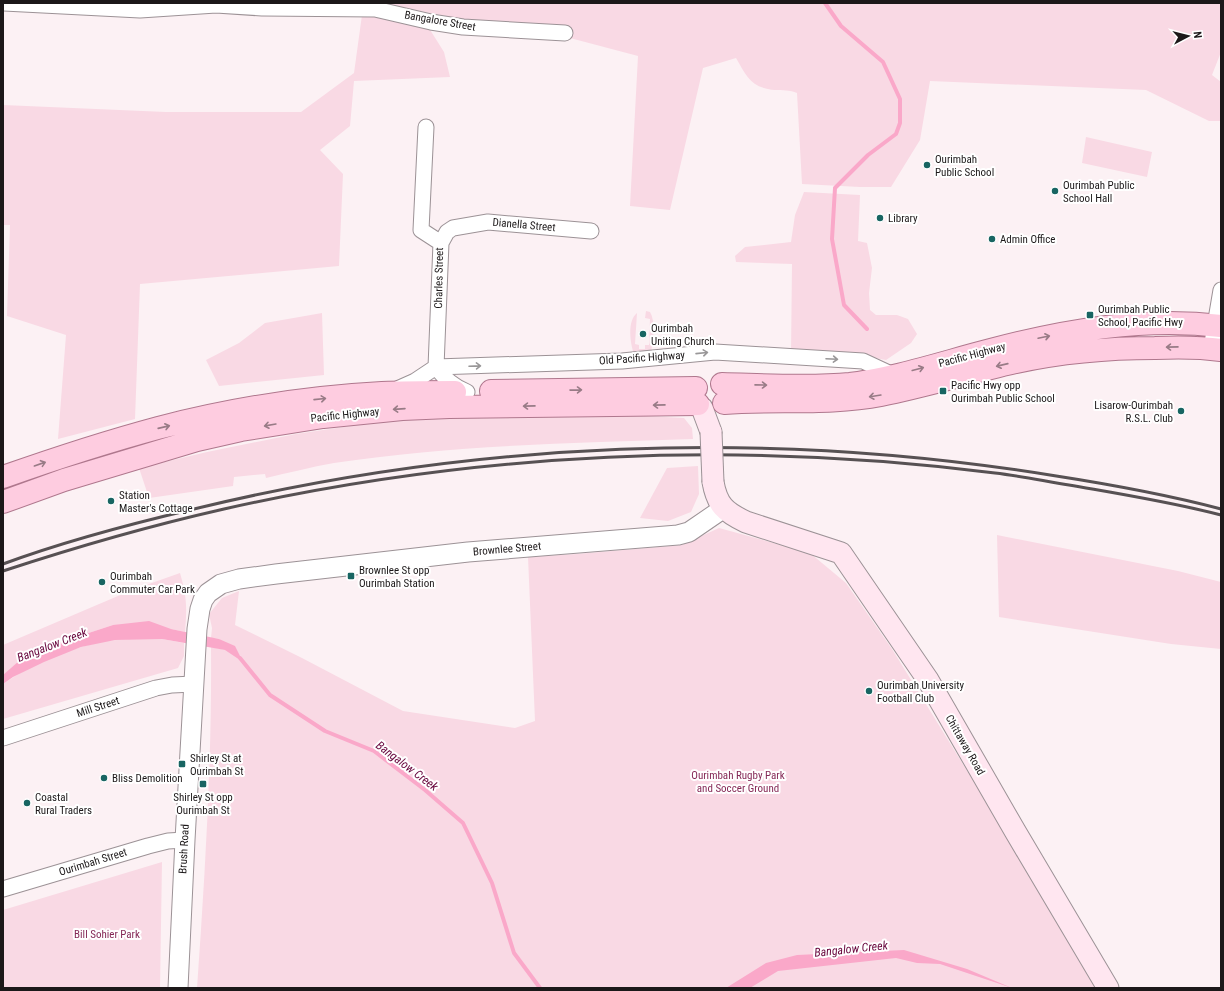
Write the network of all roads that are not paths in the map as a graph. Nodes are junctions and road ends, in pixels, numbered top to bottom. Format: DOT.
graph roads {
  1 [pos="4,3"];
  2 [pos="565,34"];
  3 [pos="426,127"];
  4 [pos="591,231"];
  5 [pos="441,243"];
  6 [pos="1221,290"];
  7 [pos="1218,326"];
  8 [pos="1216,350"];
  9 [pos="436,367"];
  10 [pos="893,375"];
  11 [pos="467,392"];
  12 [pos="382,393"];
  13 [pos="710,399"];
  14 [pos="3,477"];
  15 [pos="3,502"];
  16 [pos="724,508"];
  17 [pos="208,593"];
  18 [pos="194,684"];
  19 [pos="3,738"];
  20 [pos="185,840"];
  21 [pos="3,890"];
  22 [pos="178,988"];
  23 [pos="1108,988"];
  1 -- 2 [label="street, Bangalore Street"];
  3 -- 5 [label="street, Charles Street"];
  4 -- 5 [label="street, Dianella Street"];
  5 -- 9 [label="street, Charles Street"];
  6 -- 7 [label="street"];
  7 -- 8 [label="street"];
  10 -- 7 [label="main road, Pacific Highway, one-way"];
  8 -- 13 [label="main road, Pacific Highway, one-way"];
  9 -- 10 [label="street, Old Pacific Highway, one-way"];
  9 -- 11 [label="street"];
  9 -- 12 [label="street"];
  13 -- 10 [label="main road, Pacific Highway, one-way"];
  11 -- 12 [label="main road, Pacific Highway"];
  11 -- 13 [label="main road, Pacific Highway, one-way"];
  14 -- 12 [label="main road, Pacific Highway, one-way"];
  13 -- 15 [label="main road, Pacific Highway, one-way"];
  13 -- 16 [label="main road, bridge"];
  16 -- 17 [label="street, Brownlee Street"];
  16 -- 23 [label="main road, Chittaway Road"];
  17 -- 18 [label="street, Brush Road"];
  18 -- 19 [label="street, Mill Street"];
  18 -- 20 [label="street, Brush Road"];
  20 -- 21 [label="street, Ourimbah Street"];
  20 -- 22 [label="street, Brush Road"];
}
